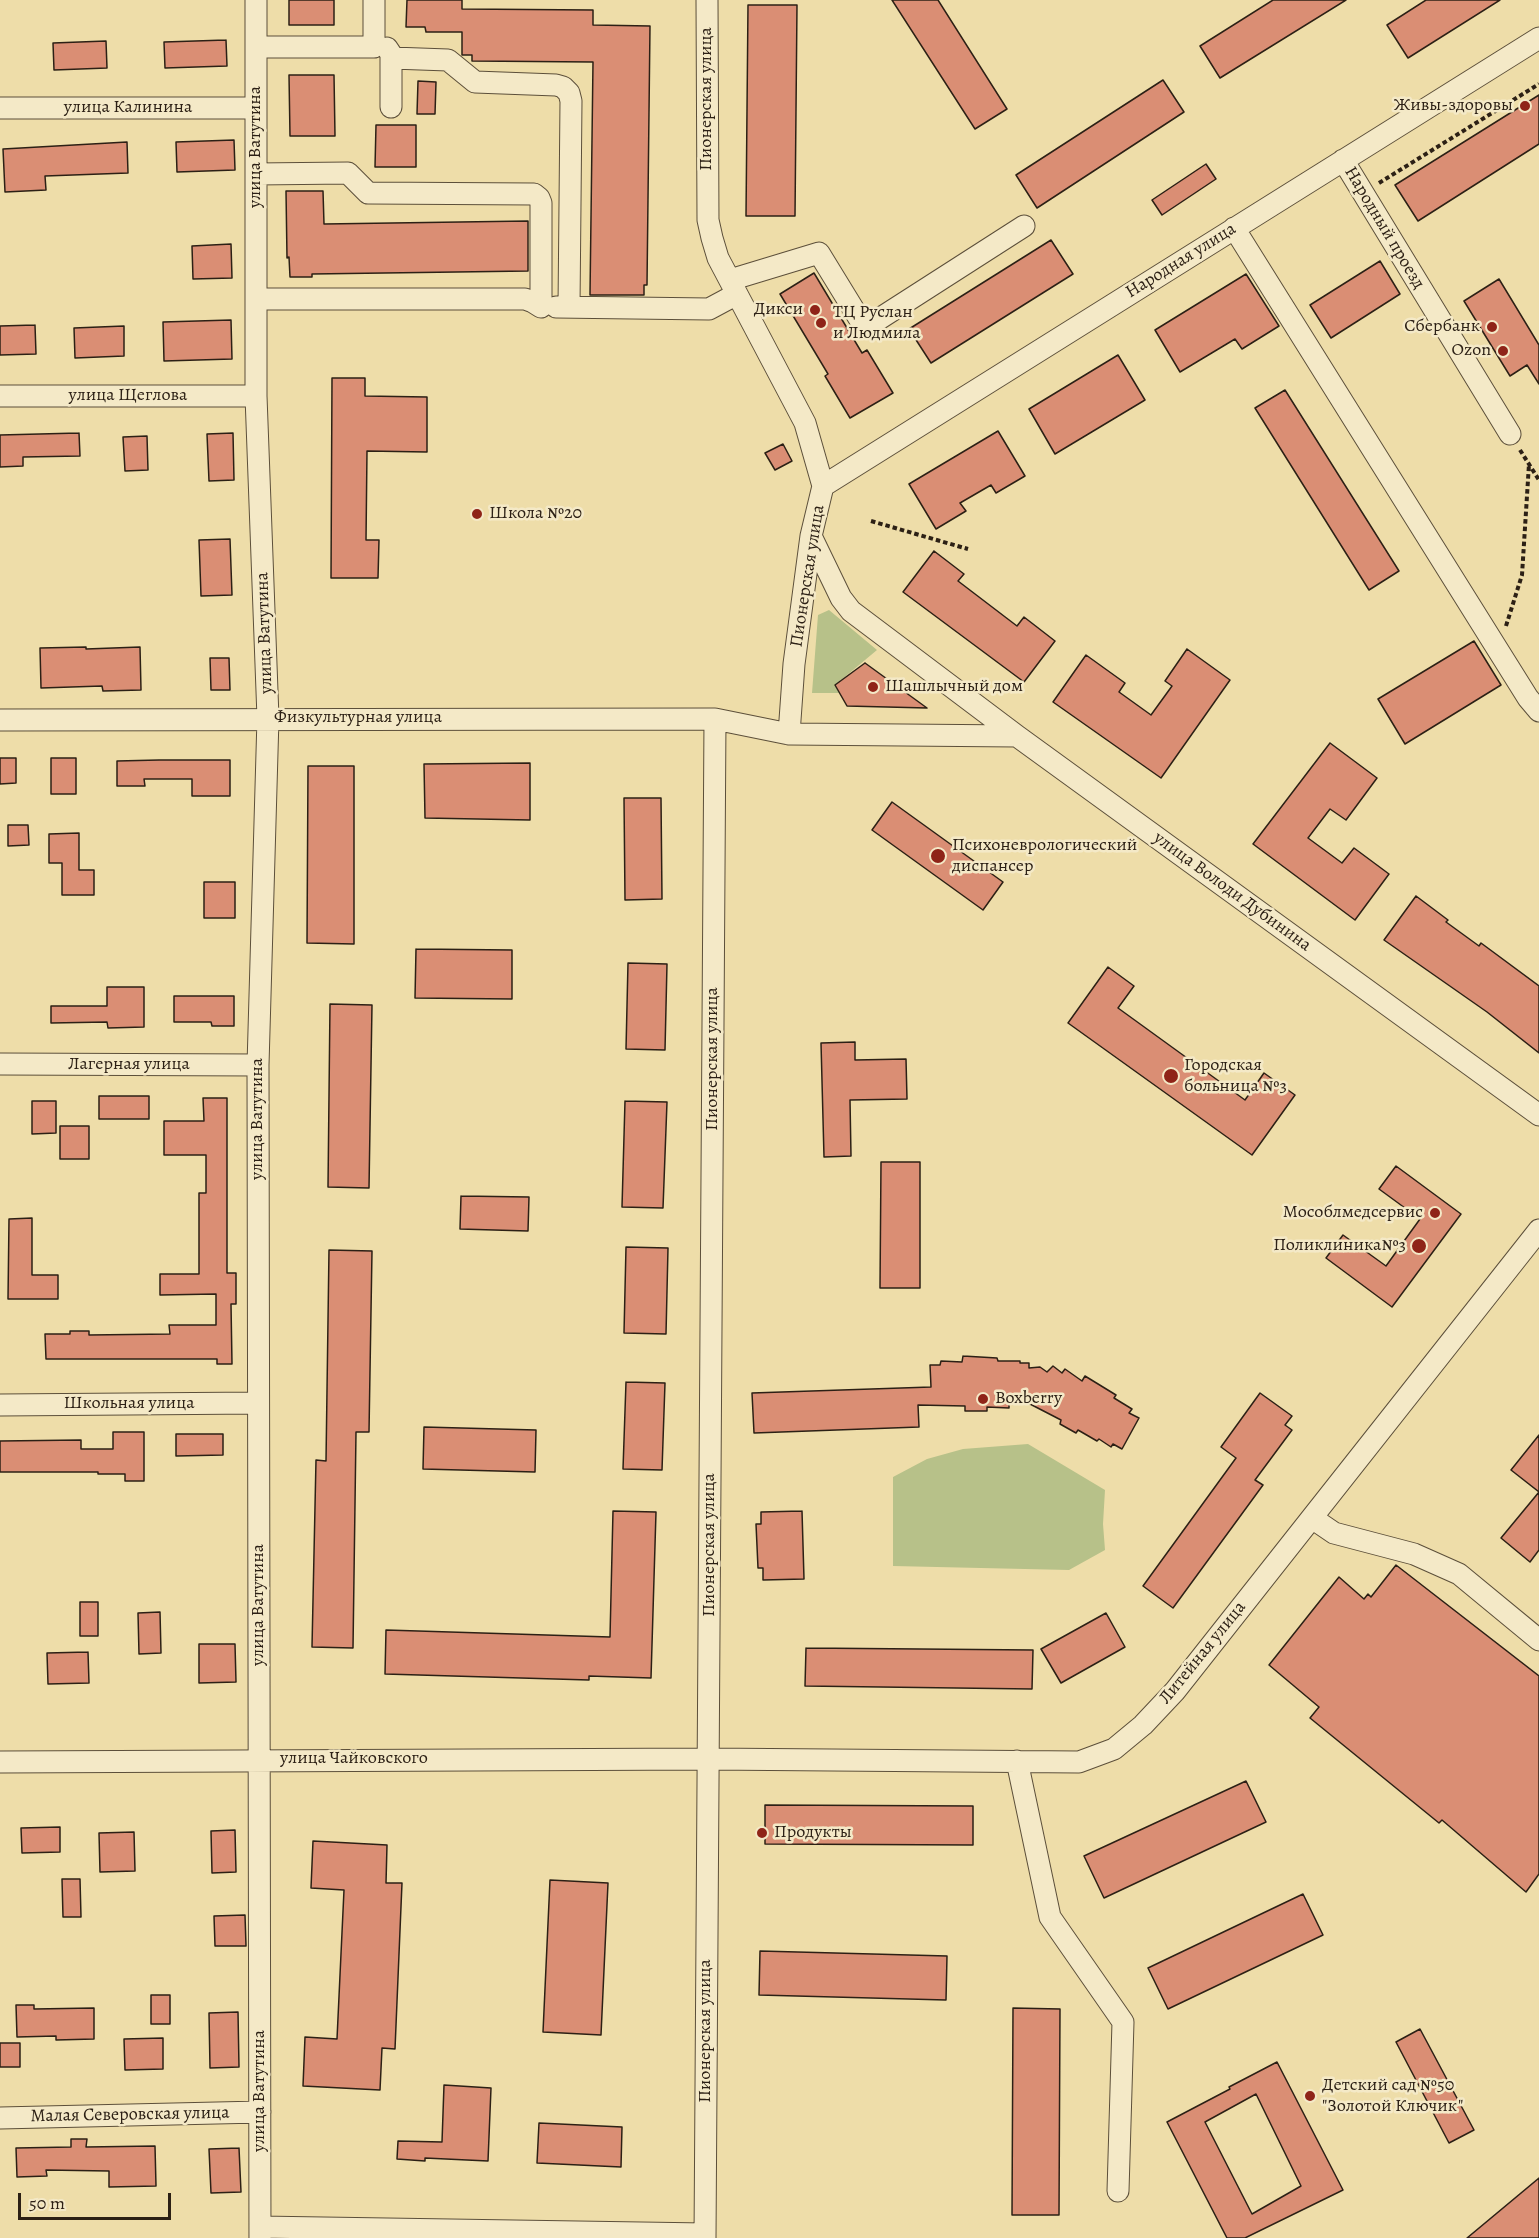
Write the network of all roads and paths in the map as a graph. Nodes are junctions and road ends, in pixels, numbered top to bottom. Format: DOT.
graph roads {
  1 [pos="256,0"];
  2 [pos="374,0"];
  3 [pos="706,0"];
  4 [pos="1539,38"];
  5 [pos="256,47"];
  6 [pos="383,53"];
  7 [pos="1539,84"];
  8 [pos="0,108"];
  9 [pos="256,108"];
  10 [pos="391,108"];
  11 [pos="1343,160"];
  12 [pos="256,174"];
  13 [pos="1363,193"];
  14 [pos="1024,226"];
  15 [pos="1234,228"];
  16 [pos="733,287"];
  17 [pos="256,299"];
  18 [pos="541,307"];
  19 [pos="569,308"];
  20 [pos="0,396"];
  21 [pos="256,396"];
  22 [pos="1510,434"];
  23 [pos="1529,464"];
  24 [pos="1539,480"];
  25 [pos="823,486"];
  26 [pos="871,521"];
  27 [pos="811,536"];
  28 [pos="968,549"];
  29 [pos="1498,650"];
  30 [pos="1539,711"];
  31 [pos="268,718"];
  32 [pos="715,719"];
  33 [pos="0,720"];
  34 [pos="789,734"];
  35 [pos="1017,736"];
  36 [pos="0,1064"];
  37 [pos="258,1065"];
  38 [pos="1539,1115"];
  39 [pos="1539,1230"];
  40 [pos="258,1403"];
  41 [pos="0,1405"];
  42 [pos="1312,1518"];
  43 [pos="1539,1640"];
  44 [pos="708,1759"];
  45 [pos="259,1760"];
  46 [pos="1017,1761"];
  47 [pos="0,1762"];
  48 [pos="260,2112"];
  49 [pos="0,2118"];
  50 [pos="1118,2191"];
  51 [pos="260,2233"];
  52 [pos="705,2236"];
  1 -- 5 [label="street, улица Ватутина"];
  2 -- 6 [label="street"];
  3 -- 16 [label="street, Пионерская улица"];
  4 -- 11 [label="street, Народная улица"];
  5 -- 6 [label="street"];
  5 -- 9 [label="street, улица Ватутина"];
  6 -- 10 [label="street"];
  6 -- 19 [label="street"];
  7 -- 13 [label="path"];
  8 -- 9 [label="street, улица Калинина"];
  9 -- 12 [label="street, улица Ватутина"];
  11 -- 13 [label="street, Народный проезд"];
  11 -- 15 [label="street, Народная улица"];
  12 -- 17 [label="street, улица Ватутина"];
  12 -- 18 [label="street"];
  13 -- 22 [label="street, Народный проезд"];
  14 -- 16 [label="street"];
  15 -- 25 [label="street, Народная улица"];
  15 -- 29 [label="street"];
  16 -- 19 [label="street"];
  16 -- 25 [label="street, Пионерская улица"];
  17 -- 18 [label="street"];
  17 -- 21 [label="street, улица Ватутина"];
  18 -- 19 [label="street"];
  20 -- 21 [label="street, улица Щеглова"];
  21 -- 31 [label="street, улица Ватутина"];
  22 -- 23 [label="path"];
  23 -- 24 [label="path"];
  23 -- 29 [label="path"];
  25 -- 27 [label="street, Пионерская улица"];
  26 -- 28 [label="path"];
  27 -- 34 [label="street, Пионерская улица"];
  27 -- 35 [label="street, улица Володи Дубинина"];
  29 -- 30 [label="street"];
  31 -- 32 [label="street, Физкультурная улица"];
  31 -- 33 [label="street, Физкультурная улица"];
  31 -- 37 [label="street, улица Ватутина"];
  32 -- 34 [label="street"];
  32 -- 44 [label="street, Пионерская улица"];
  34 -- 35 [label="street"];
  35 -- 38 [label="street, улица Володи Дубинина"];
  36 -- 37 [label="street, Лагерная улица"];
  37 -- 40 [label="street, улица Ватутина"];
  39 -- 42 [label="street, Литейная улица"];
  40 -- 41 [label="street, Школьная улица"];
  40 -- 45 [label="street, улица Ватутина"];
  42 -- 43 [label="street"];
  42 -- 46 [label="street, Литейная улица"];
  44 -- 45 [label="street, улица Чайковского"];
  44 -- 46 [label="street, Литейная улица"];
  44 -- 52 [label="street, Пионерская улица"];
  45 -- 47 [label="street, улица Чайковского"];
  45 -- 48 [label="street, улица Ватутина"];
  46 -- 50 [label="street"];
  48 -- 49 [label="street, Малая Северовская улица"];
  48 -- 51 [label="street, улица Ватутина"];
  51 -- 52 [label="street"];
}
